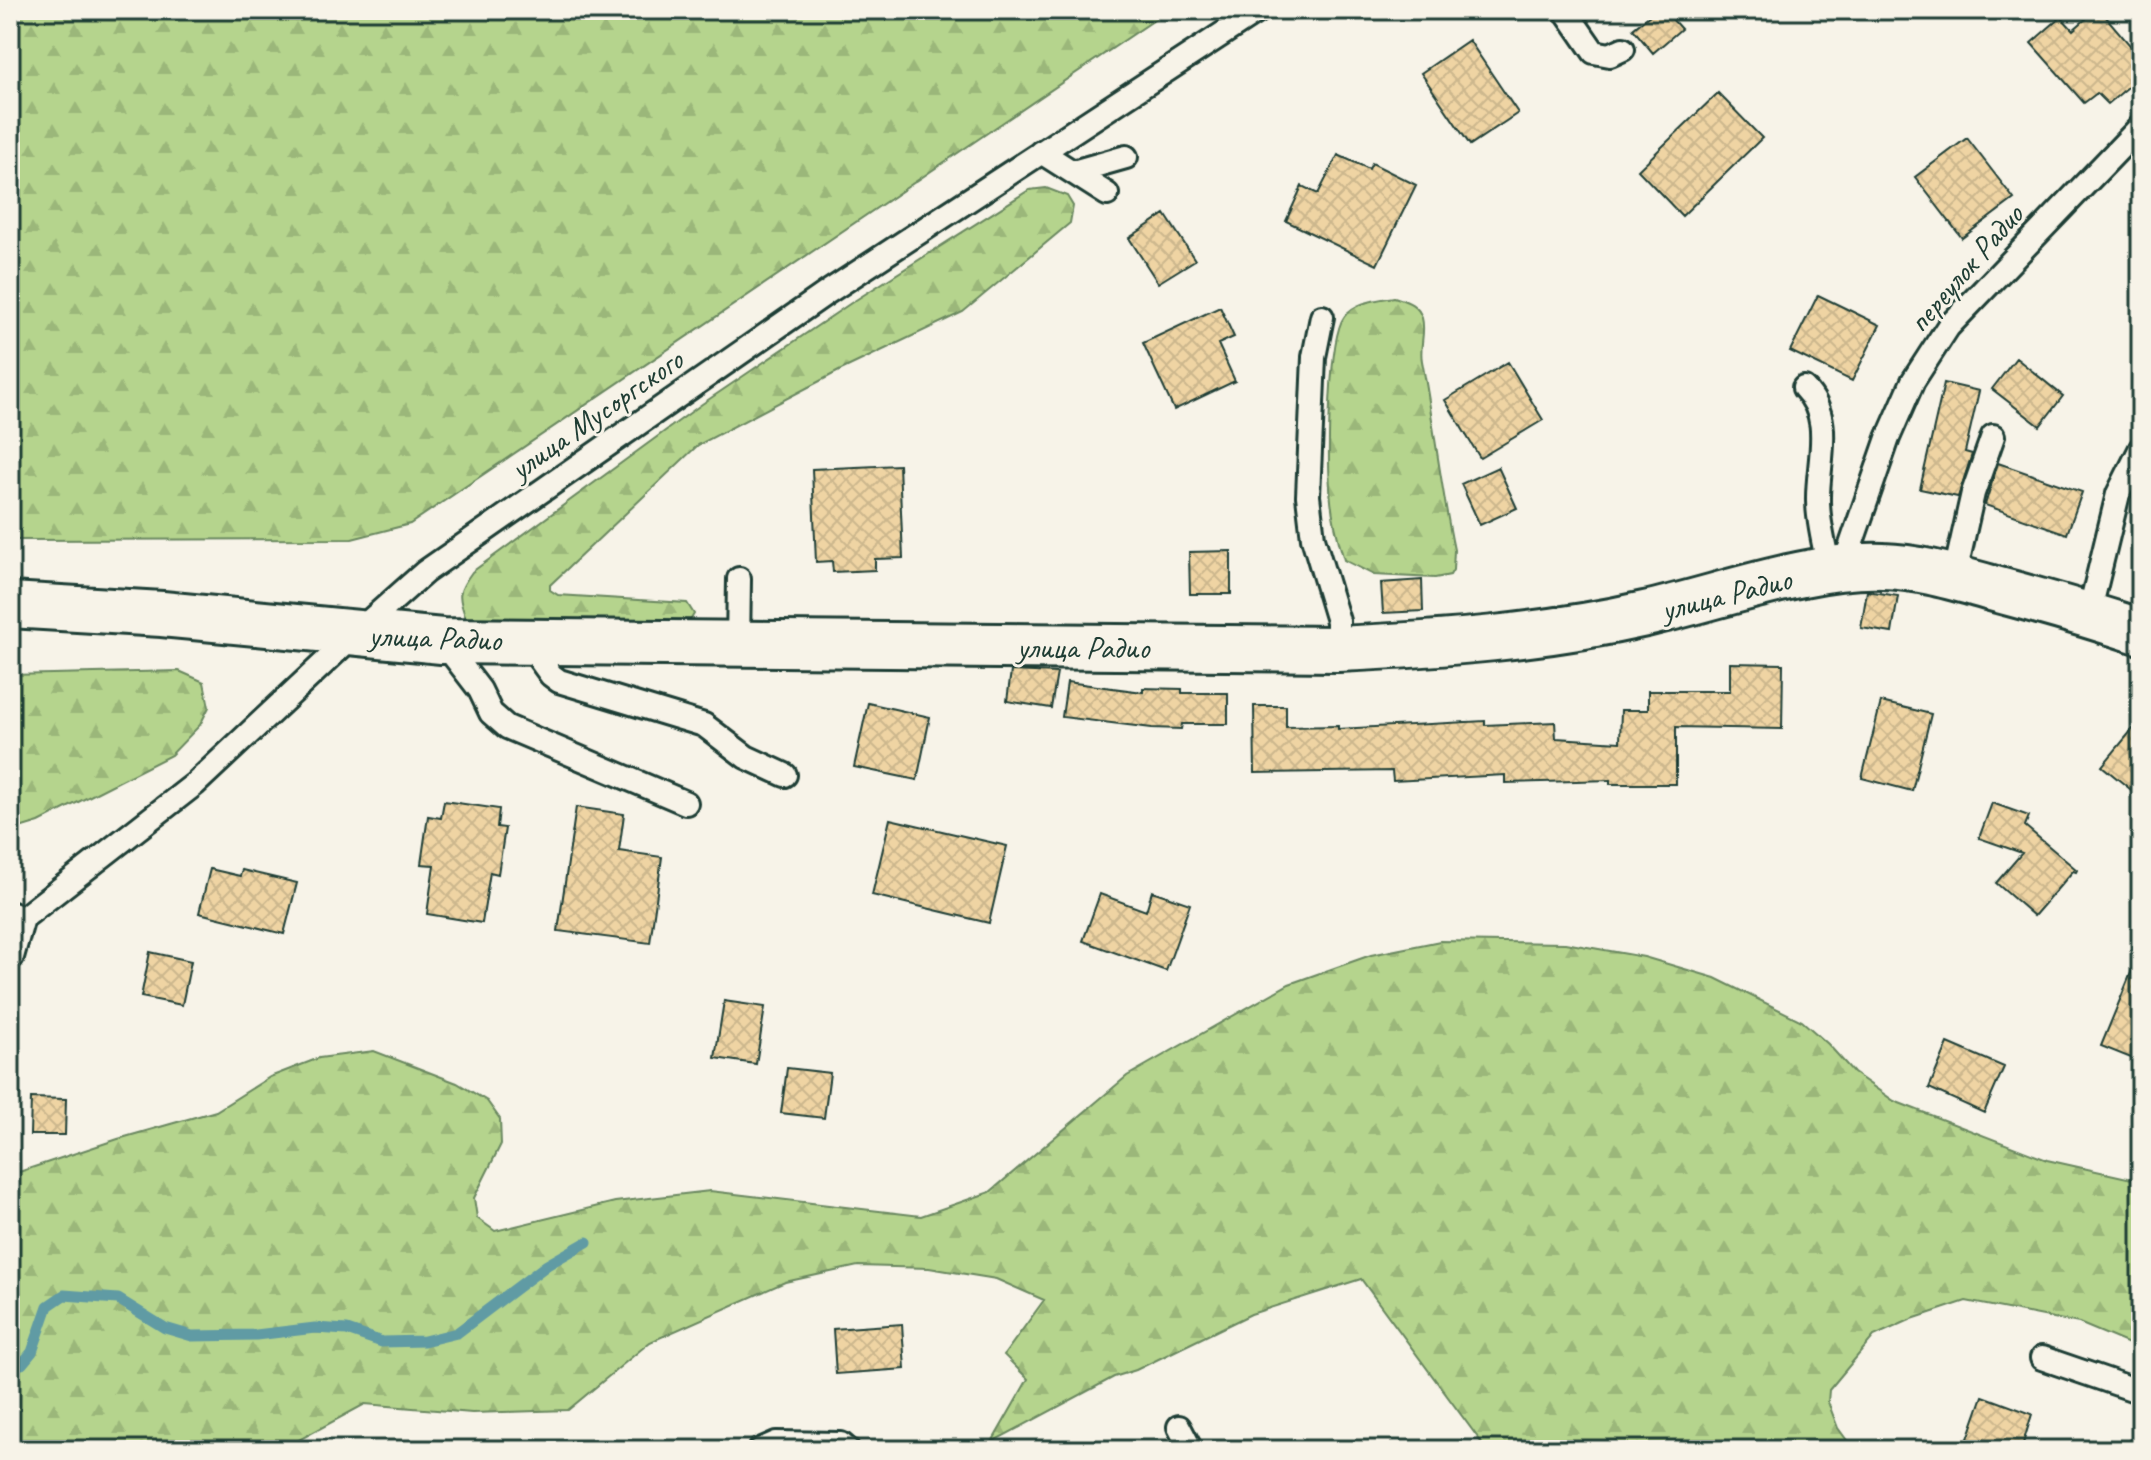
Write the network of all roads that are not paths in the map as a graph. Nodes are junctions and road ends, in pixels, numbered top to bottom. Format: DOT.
graph roads {
  1 [pos="1259,10"];
  2 [pos="1565,10"];
  3 [pos="1623,49"];
  4 [pos="2141,126"];
  5 [pos="1041,152"];
  6 [pos="1126,157"];
  7 [pos="1073,172"];
  8 [pos="1107,194"];
  9 [pos="1322,317"];
  10 [pos="1804,388"];
  11 [pos="1993,436"];
  12 [pos="2141,448"];
  13 [pos="1836,568"];
  14 [pos="1954,578"];
  15 [pos="739,579"];
  16 [pos="10,605"];
  17 [pos="2089,614"];
  18 [pos="2141,632"];
  19 [pos="355,634"];
  20 [pos="442,641"];
  21 [pos="526,641"];
  22 [pos="738,645"];
  23 [pos="1338,649"];
  24 [pos="785,775"];
  25 [pos="686,803"];
  26 [pos="17,916"];
  27 [pos="12,957"];
  28 [pos="2042,1358"];
  29 [pos="2141,1392"];
  30 [pos="1179,1427"];
  31 [pos="760,1450"];
  32 [pos="848,1450"];
  33 [pos="1191,1450"];
  1 -- 5 [label="lane, улица Мусоргского"];
  2 -- 3 [label="lane"];
  4 -- 13 [label="lane, переулок Радио"];
  5 -- 7 [label="lane"];
  5 -- 19 [label="lane, улица Мусоргского"];
  6 -- 7 [label="lane"];
  7 -- 8 [label="lane"];
  9 -- 23 [label="lane"];
  10 -- 13 [label="lane"];
  11 -- 14 [label="lane"];
  12 -- 17 [label="lane"];
  13 -- 14 [label="main road, улица Радио"];
  13 -- 23 [label="main road, улица Радио"];
  14 -- 17 [label="main road, улица Радио"];
  15 -- 22 [label="lane"];
  16 -- 19 [label="main road, улица Радио"];
  17 -- 18 [label="main road, улица Радио"];
  19 -- 20 [label="main road, улица Радио"];
  19 -- 26 [label="lane, улица Мусоргского"];
  20 -- 21 [label="main road, улица Радио"];
  20 -- 25 [label="lane"];
  21 -- 22 [label="main road, улица Радио"];
  21 -- 24 [label="lane"];
  22 -- 23 [label="main road, улица Радио"];
  26 -- 27 [label="lane"];
  28 -- 29 [label="lane"];
  30 -- 33 [label="lane"];
  31 -- 32 [label="lane"];
}
